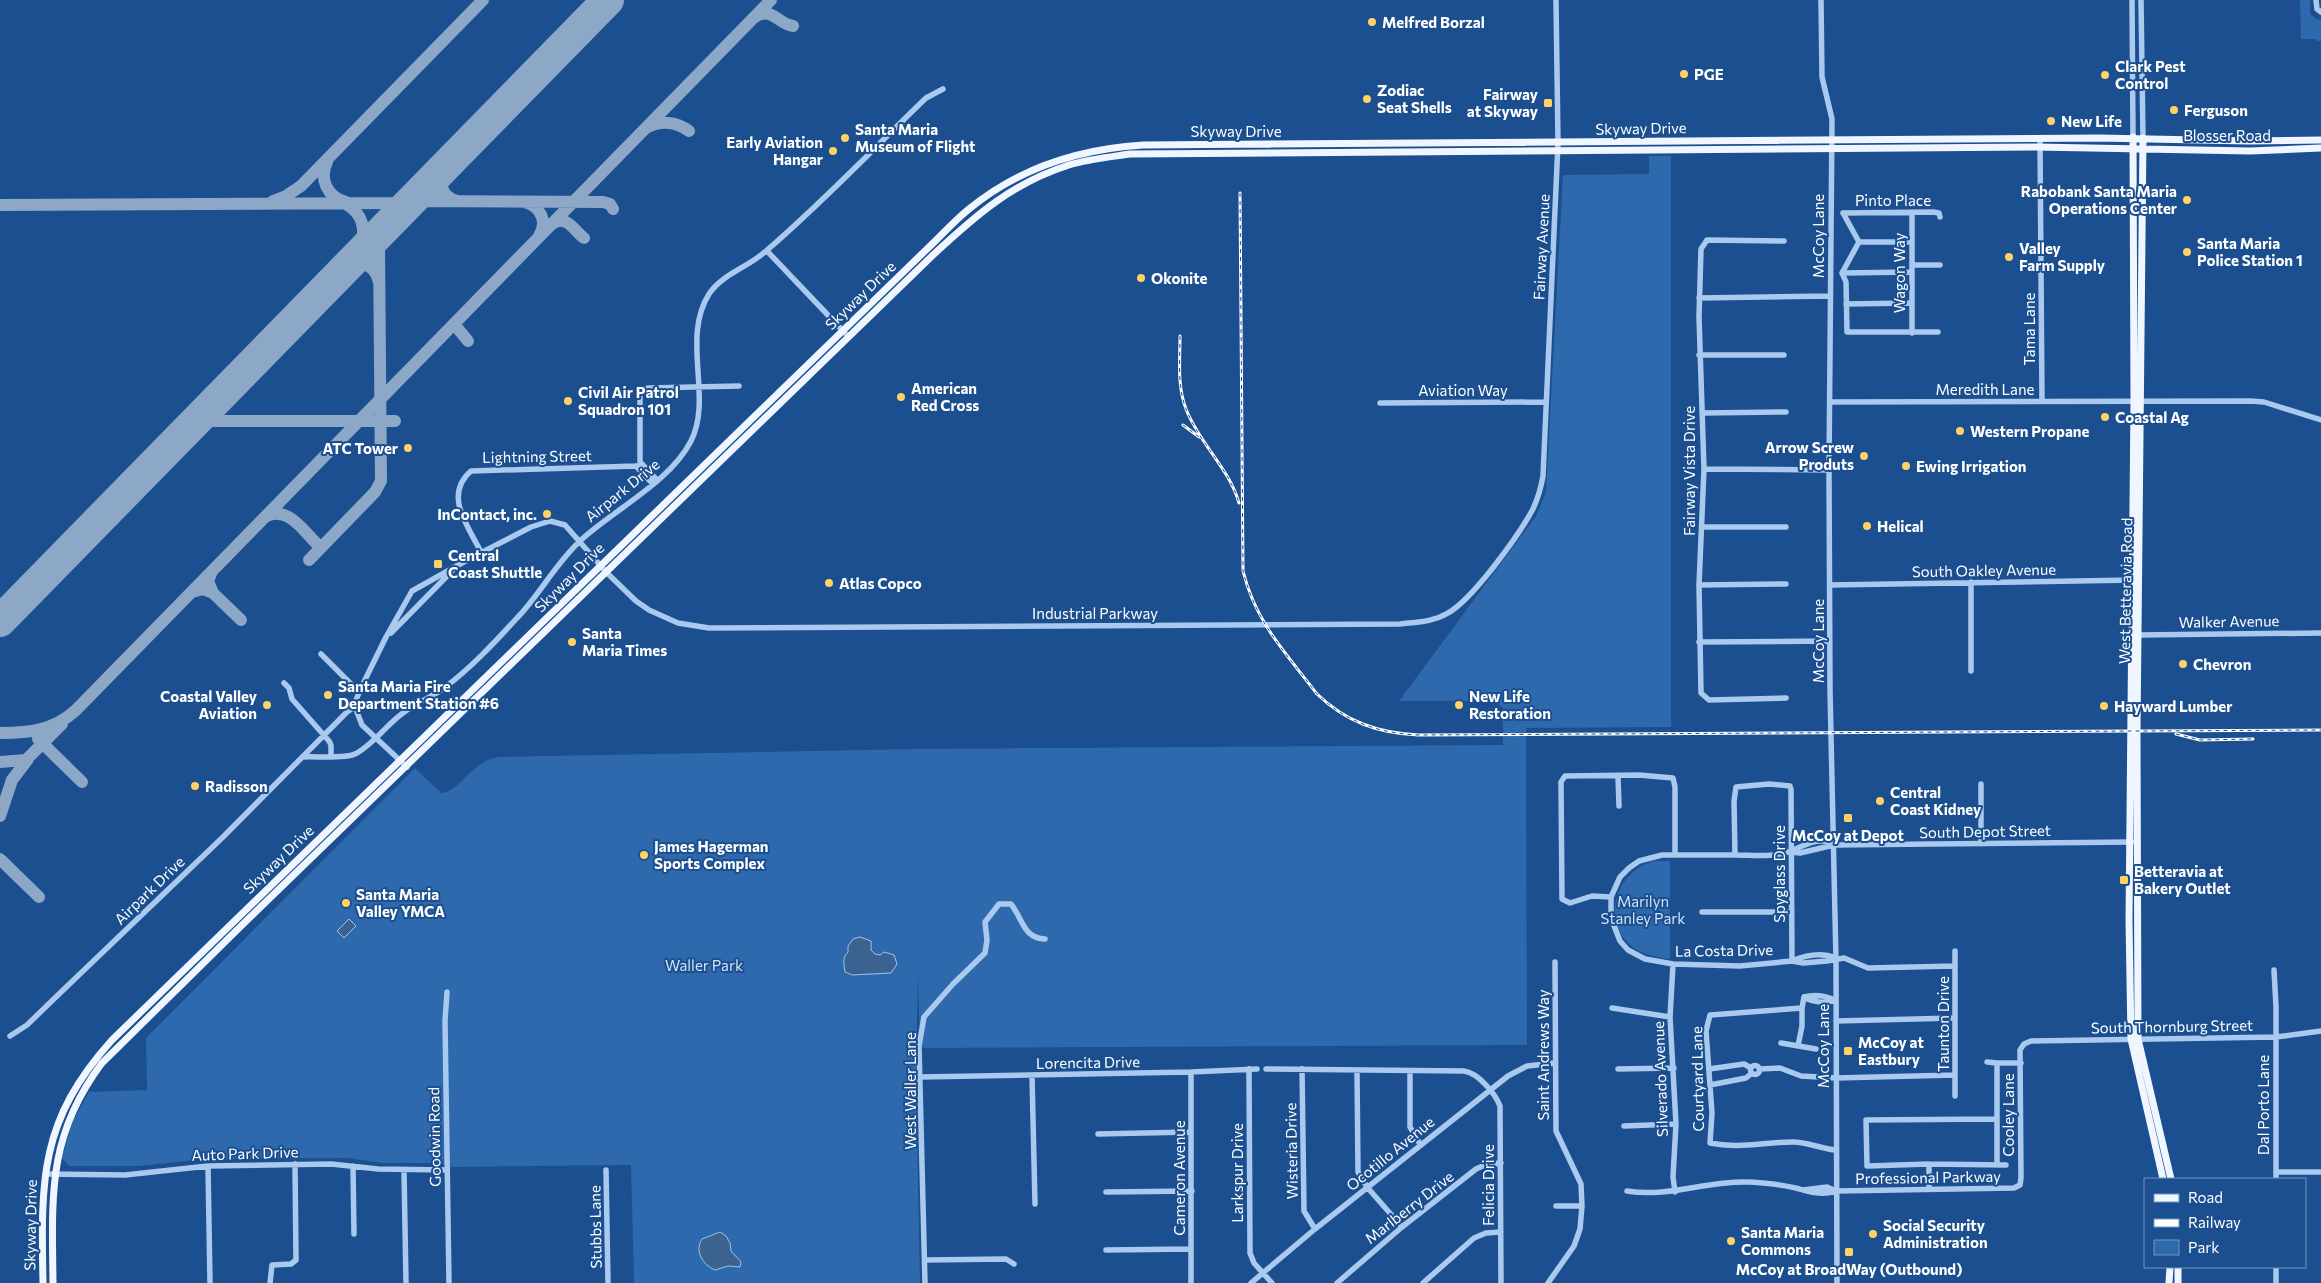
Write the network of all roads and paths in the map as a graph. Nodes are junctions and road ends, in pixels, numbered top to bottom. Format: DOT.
graph roads {
  1 [pos="1556,0"];
  2 [pos="1821,0"];
  3 [pos="2132,0"];
  4 [pos="2141,0"];
  5 [pos="2316,0"];
  6 [pos="2321,12"];
  7 [pos="943,89"];
  8 [pos="2133,137"];
  9 [pos="2040,138"];
  10 [pos="2143,138"];
  11 [pos="1832,140"];
  12 [pos="2321,140"];
  13 [pos="1558,146"];
  14 [pos="2040,147"];
  15 [pos="2134,148"];
  16 [pos="2143,148"];
  17 [pos="2321,148"];
  18 [pos="1831,149"];
  19 [pos="1912,212"];
  20 [pos="1940,217"];
  21 [pos="1784,241"];
  22 [pos="1860,242"];
  23 [pos="1912,242"];
  24 [pos="767,251"];
  25 [pos="1912,264"];
  26 [pos="1940,265"];
  27 [pos="1842,272"];
  28 [pos="1912,272"];
  29 [pos="1830,296"];
  30 [pos="1699,298"];
  31 [pos="1912,303"];
  32 [pos="1846,304"];
  33 [pos="843,330"];
  34 [pos="1938,332"];
  35 [pos="1912,333"];
  36 [pos="848,336"];
  37 [pos="1699,355"];
  38 [pos="1784,355"];
  39 [pos="739,386"];
  40 [pos="698,387"];
  41 [pos="2137,400"];
  42 [pos="2042,401"];
  43 [pos="1546,402"];
  44 [pos="1830,402"];
  45 [pos="1380,403"];
  46 [pos="1786,412"];
  47 [pos="1702,413"];
  48 [pos="2321,420"];
  49 [pos="638,464"];
  50 [pos="1704,469"];
  51 [pos="1829,470"];
  52 [pos="655,482"];
  53 [pos="1539,494"];
  54 [pos="1786,526"];
  55 [pos="1702,528"];
  56 [pos="580,541"];
  57 [pos="482,552"];
  58 [pos="458,565"];
  59 [pos="600,565"];
  60 [pos="607,574"];
  61 [pos="2135,580"];
  62 [pos="1971,582"];
  63 [pos="1786,584"];
  64 [pos="1699,585"];
  65 [pos="1830,585"];
  66 [pos="2321,633"];
  67 [pos="2138,635"];
  68 [pos="386,637"];
  69 [pos="1830,641"];
  70 [pos="1699,642"];
  71 [pos="321,654"];
  72 [pos="1971,671"];
  73 [pos="284,683"];
  74 [pos="361,688"];
  75 [pos="1786,698"];
  76 [pos="356,706"];
  77 [pos="324,736"];
  78 [pos="375,737"];
  79 [pos="331,756"];
  80 [pos="303,757"];
  81 [pos="400,761"];
  82 [pos="406,767"];
  83 [pos="1618,776"];
  84 [pos="1980,784"];
  85 [pos="1618,806"];
  86 [pos="2134,842"];
  87 [pos="1981,844"];
  88 [pos="1834,845"];
  89 [pos="1791,852"];
  90 [pos="1675,855"];
  91 [pos="1735,855"];
  92 [pos="1610,897"];
  93 [pos="1702,912"];
  94 [pos="1792,912"];
  95 [pos="1045,939"];
  96 [pos="1955,951"];
  97 [pos="1836,958"];
  98 [pos="1792,961"];
  99 [pos="1554,962"];
  100 [pos="1673,964"];
  101 [pos="1955,966"];
  102 [pos="2274,970"];
  103 [pos="447,992"];
  104 [pos="1836,1000"];
  105 [pos="1612,1008"];
  106 [pos="1802,1008"];
  107 [pos="1670,1017"];
  108 [pos="1955,1018"];
  109 [pos="1836,1021"];
  110 [pos="2321,1031"];
  111 [pos="10,1036"];
  112 [pos="2276,1037"];
  113 [pos="2134,1039"];
  114 [pos="1781,1043"];
  115 [pos="2024,1044"];
  116 [pos="1798,1046"];
  117 [pos="1816,1049"];
  118 [pos="1987,1062"];
  119 [pos="1997,1062"];
  120 [pos="1555,1063"];
  121 [pos="2020,1063"];
  122 [pos="1674,1068"];
  123 [pos="1249,1069"];
  124 [pos="1257,1069"];
  125 [pos="1266,1069"];
  126 [pos="1302,1069"];
  127 [pos="1618,1069"];
  128 [pos="1709,1069"];
  129 [pos="1357,1070"];
  130 [pos="1751,1070"];
  131 [pos="1410,1071"];
  132 [pos="1192,1072"];
  133 [pos="1955,1075"];
  134 [pos="1032,1076"];
  135 [pos="920,1078"];
  136 [pos="1836,1078"];
  137 [pos="1710,1085"];
  138 [pos="1490,1090"];
  139 [pos="1955,1096"];
  140 [pos="1997,1119"];
  141 [pos="1676,1124"];
  142 [pos="1624,1126"];
  143 [pos="1191,1132"];
  144 [pos="1098,1134"];
  145 [pos="1420,1144"];
  146 [pos="1836,1150"];
  147 [pos="1501,1163"];
  148 [pos="295,1164"];
  149 [pos="1929,1164"];
  150 [pos="1997,1165"];
  151 [pos="2006,1165"];
  152 [pos="208,1166"];
  153 [pos="353,1166"];
  154 [pos="404,1170"];
  155 [pos="447,1170"];
  156 [pos="606,1170"];
  157 [pos="2276,1172"];
  158 [pos="2321,1172"];
  159 [pos="44,1174"];
  160 [pos="54,1174"];
  161 [pos="2164,1178"];
  162 [pos="2171,1178"];
  163 [pos="2276,1178"];
  164 [pos="2020,1186"];
  165 [pos="1367,1187"];
  166 [pos="1929,1189"];
  167 [pos="1192,1191"];
  168 [pos="1627,1191"];
  169 [pos="1836,1191"];
  170 [pos="1106,1192"];
  171 [pos="1674,1192"];
  172 [pos="1035,1204"];
  173 [pos="1556,1206"];
  174 [pos="1582,1206"];
  175 [pos="1402,1228"];
  176 [pos="1315,1229"];
  177 [pos="1501,1232"];
  178 [pos="354,1234"];
  179 [pos="1191,1249"];
  180 [pos="1106,1250"];
  181 [pos="926,1260"];
  182 [pos="1014,1264"];
  183 [pos="2170,1268"];
  184 [pos="2178,1268"];
  185 [pos="2276,1268"];
  186 [pos="1262,1273"];
  187 [pos="43,1283"];
  188 [pos="53,1283"];
  189 [pos="210,1283"];
  190 [pos="270,1283"];
  191 [pos="406,1283"];
  192 [pos="449,1283"];
  193 [pos="608,1283"];
  194 [pos="925,1283"];
  195 [pos="1191,1283"];
  196 [pos="1251,1283"];
  197 [pos="1272,1283"];
  198 [pos="1337,1283"];
  199 [pos="1423,1283"];
  200 [pos="1501,1283"];
  201 [pos="1548,1283"];
  202 [pos="1837,1283"];
  203 [pos="2170,1283"];
  204 [pos="2178,1283"];
  205 [pos="2276,1283"];
  1 -- 13 [label="street, Fairway Avenue"];
  2 -- 11 [label="street, McCoy Lane"];
  3 -- 8 [label="street, West Betteravia Road"];
  4 -- 10 [label="street, West Betteravia Road"];
  5 -- 6 [label="street"];
  7 -- 24 [label="street, Airpark Drive"];
  8 -- 9 [label="main road, Skyway Drive"];
  8 -- 10 [label="main road, Blosser Road"];
  8 -- 15 [label="main road, West Betteravia Road"];
  9 -- 11 [label="main road, Skyway Drive"];
  9 -- 14 [label="street, Tama Lane"];
  10 -- 12 [label="main road, Blosser Road"];
  10 -- 16 [label="main road, West Betteravia Road"];
  11 -- 13 [label="main road, Skyway Drive"];
  11 -- 18 [label="street, McCoy Lane"];
  13 -- 18 [label="main road, Skyway Drive"];
  13 -- 33 [label="main road, Skyway Drive"];
  13 -- 36 [label="main road, Skyway Drive"];
  13 -- 43 [label="street, Fairway Avenue"];
  14 -- 15 [label="main road, Skyway Drive"];
  14 -- 18 [label="main road, Skyway Drive"];
  14 -- 42 [label="street, Tama Lane"];
  15 -- 16 [label="main road, Blosser Road"];
  15 -- 41 [label="main road, West Betteravia Road"];
  16 -- 17 [label="main road, Blosser Road"];
  16 -- 41 [label="main road, West Betteravia Road"];
  18 -- 29 [label="street, McCoy Lane"];
  19 -- 20 [label="street, Pinto Place"];
  19 -- 22 [label="street, Pinto Place"];
  19 -- 23 [label="street, Wagon Way"];
  21 -- 30 [label="street, Fairway Vista Drive"];
  22 -- 23 [label="street"];
  22 -- 27 [label="street"];
  23 -- 25 [label="street, Wagon Way"];
  24 -- 33 [label="street"];
  24 -- 40 [label="street, Airpark Drive"];
  25 -- 26 [label="street"];
  25 -- 28 [label="street, Wagon Way"];
  27 -- 28 [label="street"];
  27 -- 32 [label="street"];
  28 -- 31 [label="street, Wagon Way"];
  29 -- 30 [label="street"];
  29 -- 44 [label="street, McCoy Lane"];
  30 -- 37 [label="street, Fairway Vista Drive"];
  31 -- 32 [label="street"];
  31 -- 35 [label="street, Wagon Way"];
  32 -- 35 [label="street"];
  33 -- 36 [label="street"];
  33 -- 59 [label="main road, Skyway Drive"];
  34 -- 35 [label="street"];
  36 -- 60 [label="main road, Skyway Drive"];
  37 -- 38 [label="street"];
  37 -- 47 [label="street, Fairway Vista Drive"];
  39 -- 40 [label="street"];
  40 -- 49 [label="street"];
  40 -- 52 [label="street, Airpark Drive"];
  41 -- 42 [label="street, Meredith Lane"];
  41 -- 48 [label="street, Meredith Lane"];
  41 -- 61 [label="main road, West Betteravia Road"];
  42 -- 44 [label="street, Meredith Lane"];
  43 -- 45 [label="street, Aviation Way"];
  43 -- 53 [label="street, Fairway Avenue"];
  44 -- 51 [label="street, McCoy Lane"];
  46 -- 47 [label="street"];
  47 -- 50 [label="street, Fairway Vista Drive"];
  49 -- 52 [label="street"];
  49 -- 57 [label="street, Lightning Street"];
  50 -- 51 [label="street"];
  50 -- 55 [label="street, Fairway Vista Drive"];
  51 -- 65 [label="street, McCoy Lane"];
  52 -- 56 [label="street, Airpark Drive"];
  53 -- 60 [label="street, Industrial Parkway"];
  54 -- 55 [label="street"];
  55 -- 64 [label="street, Fairway Vista Drive"];
  56 -- 57 [label="street, Industrial Parkway"];
  56 -- 59 [label="street, Industrial Parkway"];
  56 -- 78 [label="street, Airpark Drive"];
  57 -- 58 [label="street, Industrial Parkway"];
  58 -- 68 [label="street"];
  58 -- 68 [label="street"];
  59 -- 60 [label="street, Industrial Parkway"];
  59 -- 81 [label="main road, Skyway Drive"];
  60 -- 82 [label="main road, Skyway Drive"];
  61 -- 62 [label="street, South Oakley Avenue"];
  61 -- 67 [label="main road, West Betteravia Road"];
  61 -- 86 [label="main road, West Betteravia Road"];
  62 -- 65 [label="street, South Oakley Avenue"];
  62 -- 72 [label="street"];
  63 -- 64 [label="street"];
  64 -- 70 [label="street, Fairway Vista Drive"];
  65 -- 69 [label="street, McCoy Lane"];
  66 -- 67 [label="street, Walker Avenue"];
  67 -- 86 [label="main road, West Betteravia Road"];
  68 -- 74 [label="street"];
  69 -- 70 [label="street"];
  69 -- 88 [label="street, McCoy Lane"];
  70 -- 75 [label="street, Fairway Vista Drive"];
  71 -- 74 [label="street"];
  73 -- 77 [label="street"];
  74 -- 76 [label="street"];
  76 -- 77 [label="street, Airpark Drive"];
  76 -- 78 [label="street"];
  77 -- 79 [label="street"];
  77 -- 80 [label="street, Airpark Drive"];
  78 -- 79 [label="street, Airpark Drive"];
  78 -- 81 [label="street"];
  79 -- 80 [label="street, Airpark Drive"];
  80 -- 111 [label="street, Airpark Drive"];
  81 -- 82 [label="street"];
  81 -- 159 [label="main road, Skyway Drive"];
  82 -- 160 [label="main road, Skyway Drive"];
  83 -- 85 [label="street"];
  83 -- 90 [label="street"];
  83 -- 92 [label="street"];
  84 -- 87 [label="street"];
  86 -- 87 [label="street, South Depot Street"];
  86 -- 113 [label="main road, West Betteravia Road"];
  87 -- 88 [label="street, South Depot Street"];
  88 -- 89 [label="street, South Depot Street"];
  88 -- 97 [label="street, McCoy Lane"];
  89 -- 91 [label="street"];
  89 -- 91 [label="street, Spyglass Drive"];
  89 -- 94 [label="street, Spyglass Drive"];
  90 -- 91 [label="street"];
  90 -- 92 [label="street"];
  92 -- 100 [label="street, La Costa Drive"];
  93 -- 94 [label="street"];
  94 -- 98 [label="street, Spyglass Drive"];
  95 -- 135 [label="street, West Waller Lane"];
  96 -- 101 [label="street, Taunton Drive"];
  97 -- 98 [label="street, La Costa Drive"];
  97 -- 101 [label="street"];
  97 -- 104 [label="street, McCoy Lane"];
  98 -- 100 [label="street, La Costa Drive"];
  99 -- 120 [label="street, Saint Andrews Way"];
  100 -- 107 [label="street, Silverado Avenue"];
  101 -- 108 [label="street, Taunton Drive"];
  102 -- 112 [label="street, Dal Porto Lane"];
  103 -- 155 [label="street, Goodwin Road"];
  104 -- 106 [label="street"];
  104 -- 109 [label="street, McCoy Lane"];
  105 -- 107 [label="street"];
  106 -- 116 [label="street"];
  106 -- 128 [label="street, Courtyard Lane"];
  107 -- 122 [label="street, Silverado Avenue"];
  108 -- 109 [label="street"];
  108 -- 133 [label="street, Taunton Drive"];
  109 -- 136 [label="street, McCoy Lane"];
  110 -- 112 [label="street, South Thornburg Street"];
  112 -- 113 [label="street, South Thornburg Street"];
  112 -- 157 [label="street, Dal Porto Lane"];
  113 -- 115 [label="street, South Thornburg Street"];
  113 -- 161 [label="main road, West Betteravia Road"];
  113 -- 162 [label="main road, West Betteravia Road"];
  114 -- 116 [label="street"];
  115 -- 121 [label="street, Cooley Lane"];
  116 -- 117 [label="street"];
  118 -- 119 [label="street"];
  119 -- 121 [label="street"];
  119 -- 140 [label="street"];
  120 -- 138 [label="street, Ocotillo Avenue"];
  120 -- 174 [label="street, Saint Andrews Way"];
  121 -- 164 [label="street, Cooley Lane"];
  122 -- 127 [label="street"];
  122 -- 141 [label="street, Silverado Avenue"];
  123 -- 124 [label="street, Lorencita Drive"];
  123 -- 132 [label="street, Lorencita Drive"];
  123 -- 186 [label="street, Larkspur Drive"];
  125 -- 126 [label="street"];
  126 -- 129 [label="street"];
  126 -- 176 [label="street, Wisteria Drive"];
  128 -- 130 [label="street"];
  128 -- 137 [label="street, Courtyard Lane"];
  129 -- 131 [label="street"];
  129 -- 165 [label="street"];
  130 -- 136 [label="street"];
  130 -- 137 [label="street"];
  131 -- 138 [label="street"];
  131 -- 145 [label="street"];
  132 -- 134 [label="street, Lorencita Drive"];
  132 -- 143 [label="street, Cameron Avenue"];
  133 -- 136 [label="street"];
  133 -- 139 [label="street, Taunton Drive"];
  134 -- 135 [label="street, Lorencita Drive"];
  134 -- 172 [label="street"];
  135 -- 181 [label="street, West Waller Lane"];
  136 -- 146 [label="street, McCoy Lane"];
  137 -- 146 [label="street, Courtyard Lane"];
  138 -- 145 [label="street, Ocotillo Avenue"];
  138 -- 147 [label="street, Felicia Drive"];
  140 -- 149 [label="street"];
  140 -- 150 [label="street"];
  141 -- 142 [label="street"];
  141 -- 171 [label="street, Silverado Avenue"];
  143 -- 144 [label="street"];
  143 -- 167 [label="street, Cameron Avenue"];
  145 -- 165 [label="street, Ocotillo Avenue"];
  146 -- 169 [label="street, McCoy Lane"];
  147 -- 175 [label="street, Marlberry Drive"];
  147 -- 177 [label="street, Felicia Drive"];
  148 -- 152 [label="street, Auto Park Drive"];
  148 -- 153 [label="street, Auto Park Drive"];
  148 -- 190 [label="street"];
  149 -- 150 [label="street"];
  149 -- 166 [label="street"];
  150 -- 151 [label="street"];
  152 -- 160 [label="street, Auto Park Drive"];
  152 -- 189 [label="street"];
  153 -- 154 [label="street, Auto Park Drive"];
  153 -- 178 [label="street"];
  154 -- 155 [label="street, Auto Park Drive"];
  154 -- 191 [label="street"];
  155 -- 192 [label="street, Goodwin Road"];
  156 -- 193 [label="street, Stubbs Lane"];
  157 -- 158 [label="street"];
  157 -- 163 [label="street, Dal Porto Lane"];
  159 -- 160 [label="street, Auto Park Drive"];
  159 -- 187 [label="main road, Skyway Drive"];
  160 -- 188 [label="main road, Skyway Drive"];
  164 -- 166 [label="street, Professional Parkway"];
  165 -- 175 [label="street"];
  165 -- 176 [label="street, Ocotillo Avenue"];
  166 -- 169 [label="street, Professional Parkway"];
  167 -- 170 [label="street"];
  167 -- 179 [label="street, Cameron Avenue"];
  168 -- 171 [label="street, Professional Parkway"];
  169 -- 171 [label="street, Professional Parkway"];
  169 -- 202 [label="street, McCoy Lane"];
  173 -- 174 [label="street"];
  174 -- 201 [label="street, Saint Andrews Way"];
  175 -- 198 [label="street, Marlberry Drive"];
  176 -- 186 [label="street, Ocotillo Avenue"];
  177 -- 199 [label="street"];
  177 -- 200 [label="street, Felicia Drive"];
  179 -- 180 [label="street"];
  179 -- 195 [label="street, Cameron Avenue"];
  181 -- 182 [label="street"];
  181 -- 194 [label="street, West Waller Lane"];
  183 -- 203 [label="main road"];
  184 -- 204 [label="main road"];
  185 -- 205 [label="street"];
  186 -- 196 [label="street, Ocotillo Avenue"];
  186 -- 197 [label="street, Larkspur Drive"];
}
